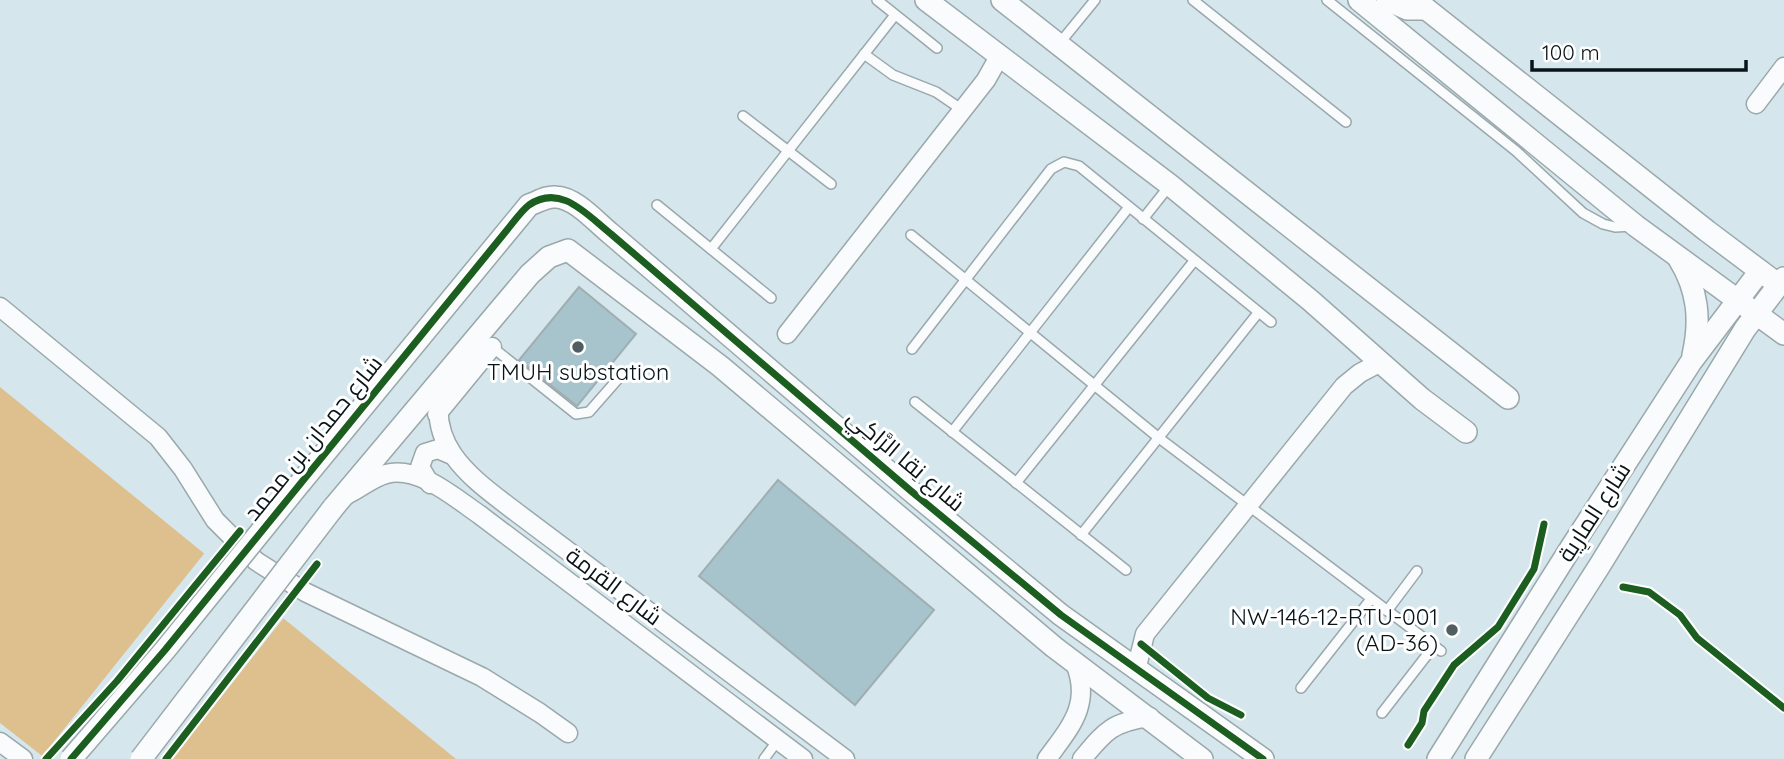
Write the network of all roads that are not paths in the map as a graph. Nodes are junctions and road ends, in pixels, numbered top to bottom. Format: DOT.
graph roads {
  1 [pos="877,0"];
  2 [pos="926,0"];
  3 [pos="1002,0"];
  4 [pos="1095,0"];
  5 [pos="1193,0"];
  6 [pos="1326,0"];
  7 [pos="1359,0"];
  8 [pos="1387,0"];
  9 [pos="1420,4"];
  10 [pos="895,15"];
  11 [pos="1059,44"];
  12 [pos="937,48"];
  13 [pos="864,54"];
  14 [pos="1004,58"];
  15 [pos="1784,67"];
  16 [pos="1756,104"];
  17 [pos="961,109"];
  18 [pos="743,116"];
  19 [pos="1346,122"];
  20 [pos="788,150"];
  21 [pos="831,184"];
  22 [pos="1170,185"];
  23 [pos="529,205"];
  24 [pos="657,205"];
  25 [pos="1129,207"];
  26 [pos="1143,219"];
  27 [pos="1636,226"];
  28 [pos="911,235"];
  29 [pos="711,249"];
  30 [pos="1676,254"];
  31 [pos="1194,261"];
  32 [pos="1760,271"];
  33 [pos="965,281"];
  34 [pos="1780,290"];
  35 [pos="771,298"];
  36 [pos="1738,299"];
  37 [pos="0,307"];
  38 [pos="1258,313"];
  39 [pos="1756,313"];
  40 [pos="1271,322"];
  41 [pos="1030,333"];
  42 [pos="787,334"];
  43 [pos="1784,334"];
  44 [pos="492,347"];
  45 [pos="912,349"];
  46 [pos="1691,362"];
  47 [pos="1379,363"];
  48 [pos="625,371"];
  49 [pos="443,380"];
  50 [pos="1094,386"];
  51 [pos="1508,398"];
  52 [pos="915,402"];
  53 [pos="437,414"];
  54 [pos="952,432"];
  55 [pos="1466,432"];
  56 [pos="1159,438"];
  57 [pos="452,455"];
  58 [pos="1016,483"];
  59 [pos="430,484"];
  60 [pos="338,502"];
  61 [pos="1247,506"];
  62 [pos="1081,535"];
  63 [pos="1126,570"];
  64 [pos="1417,571"];
  65 [pos="1371,599"];
  66 [pos="1387,611"];
  67 [pos="1075,663"];
  68 [pos="1136,670"];
  69 [pos="1301,688"];
  70 [pos="1382,713"];
  71 [pos="1150,717"];
  72 [pos="568,733"];
  73 [pos="778,740"];
  74 [pos="0,742"];
  75 [pos="23,759"];
  76 [pos="71,759"];
  77 [pos="141,759"];
  78 [pos="764,759"];
  79 [pos="803,759"];
  80 [pos="845,759"];
  81 [pos="1048,759"];
  82 [pos="1074,759"];
  83 [pos="1082,759"];
  84 [pos="1202,759"];
  85 [pos="1263,759"];
  86 [pos="1438,759"];
  87 [pos="1476,759"];
  1 -- 10 [label="lane"];
  2 -- 14 [label="street"];
  3 -- 11 [label="street"];
  4 -- 11 [label="lane"];
  5 -- 19 [label="lane"];
  6 -- 27 [label="lane"];
  7 -- 27 [label="street"];
  8 -- 9 [label="street"];
  9 -- 32 [label="street"];
  10 -- 12 [label="lane"];
  10 -- 13 [label="lane"];
  11 -- 51 [label="street"];
  13 -- 17 [label="lane"];
  13 -- 20 [label="lane"];
  14 -- 17 [label="street"];
  14 -- 22 [label="street"];
  15 -- 16 [label="street"];
  17 -- 42 [label="street"];
  18 -- 20 [label="lane"];
  20 -- 21 [label="lane"];
  20 -- 29 [label="lane"];
  22 -- 26 [label="lane"];
  22 -- 47 [label="street"];
  23 -- 68 [label="street, شارع نِقا الرَّاكِي"];
  23 -- 76 [label="street, شارع حمدان بن محمد, bridge"];
  24 -- 29 [label="lane"];
  25 -- 26 [label="lane"];
  25 -- 33 [label="lane"];
  25 -- 41 [label="lane"];
  26 -- 31 [label="lane"];
  27 -- 30 [label="street"];
  28 -- 33 [label="lane"];
  29 -- 35 [label="lane"];
  30 -- 36 [label="street"];
  30 -- 46 [label="street"];
  31 -- 38 [label="lane"];
  31 -- 50 [label="lane"];
  32 -- 34 [label="street"];
  32 -- 36 [label="street, شارع المارِية"];
  33 -- 41 [label="lane"];
  33 -- 45 [label="lane"];
  34 -- 36 [label="street"];
  34 -- 39 [label="street, شارع المارِية"];
  36 -- 39 [label="street"];
  36 -- 46 [label="street, شارع المارِية"];
  37 -- 72 [label="street"];
  38 -- 40 [label="lane"];
  38 -- 56 [label="lane"];
  39 -- 43 [label="street"];
  39 -- 87 [label="street, شارع المارِية"];
  41 -- 50 [label="lane"];
  41 -- 54 [label="lane"];
  44 -- 48 [label="lane"];
  44 -- 53 [label="street"];
  46 -- 86 [label="street, شارع المارِية"];
  47 -- 55 [label="street"];
  47 -- 61 [label="street"];
  49 -- 53 [label="street, شارع القرمة"];
  49 -- 60 [label="street"];
  49 -- 67 [label="street, شارع نِقا الرَّاكِي"];
  50 -- 56 [label="lane"];
  50 -- 58 [label="lane"];
  52 -- 54 [label="lane"];
  53 -- 57 [label="street, شارع القرمة"];
  54 -- 58 [label="lane"];
  56 -- 61 [label="lane"];
  56 -- 62 [label="lane"];
  57 -- 59 [label="street"];
  57 -- 80 [label="street, شارع القرمة"];
  58 -- 62 [label="lane"];
  59 -- 60 [label="street, شارع القرمة"];
  59 -- 73 [label="street, شارع القرمة"];
  60 -- 77 [label="street, bridge"];
  61 -- 65 [label="lane"];
  61 -- 68 [label="street"];
  62 -- 63 [label="lane"];
  64 -- 66 [label="lane"];
  65 -- 66 [label="lane"];
  65 -- 69 [label="lane"];
  66 -- 70 [label="lane"];
  67 -- 71 [label="street, شارع نِقا الرَّاكِي"];
  67 -- 81 [label="street"];
  68 -- 85 [label="street, شارع نِقا الرَّاكِي"];
  71 -- 83 [label="street"];
  71 -- 84 [label="street, شارع نِقا الرَّاكِي"];
  73 -- 78 [label="lane"];
  73 -- 79 [label="street, شارع القرمة"];
  74 -- 75 [label="street"];
  81 -- 82 [label="street"];
}
